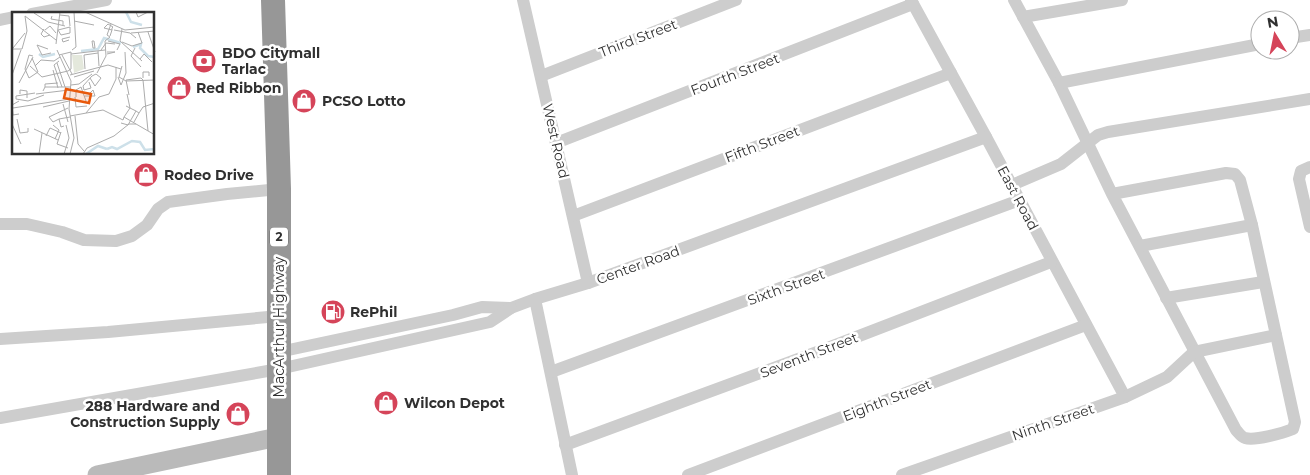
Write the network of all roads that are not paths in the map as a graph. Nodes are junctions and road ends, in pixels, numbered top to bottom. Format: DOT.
graph roads {
  1 [pos="106,0"];
  2 [pos="273,0"];
  3 [pos="736,0"];
  4 [pos="1014,0"];
  5 [pos="1122,0"];
  6 [pos="526,1"];
  7 [pos="912,2"];
  8 [pos="43,12"];
  9 [pos="1024,17"];
  10 [pos="1250,46"];
  11 [pos="951,73"];
  12 [pos="541,76"];
  13 [pos="1059,83"];
  14 [pos="1310,99"];
  15 [pos="986,137"];
  16 [pos="556,143"];
  17 [pos="1088,143"];
  18 [pos="1310,167"];
  19 [pos="1012,185"];
  20 [pos="279,189"];
  21 [pos="1112,194"];
  22 [pos="1020,200"];
  23 [pos="573,216"];
  24 [pos="0,224"];
  25 [pos="1252,225"];
  26 [pos="1310,226"];
  27 [pos="1140,246"];
  28 [pos="1051,262"];
  29 [pos="1264,282"];
  30 [pos="588,283"];
  31 [pos="1166,298"];
  32 [pos="535,299"];
  33 [pos="279,316"];
  34 [pos="1086,325"];
  35 [pos="1276,335"];
  36 [pos="0,339"];
  37 [pos="1194,352"];
  38 [pos="279,360"];
  39 [pos="551,372"];
  40 [pos="1125,397"];
  41 [pos="0,418"];
  42 [pos="278,437"];
  43 [pos="565,445"];
  44 [pos="97,475"];
  45 [pos="279,475"];
  46 [pos="572,475"];
  47 [pos="688,475"];
  48 [pos="902,475"];
  1 -- 8 [label="street"];
  2 -- 20 [label="highway, MacArthur Highway / 2"];
  3 -- 12 [label="street, Third Street"];
  4 -- 9 [label="street"];
  5 -- 9 [label="street"];
  6 -- 12 [label="street, West Road"];
  7 -- 11 [label="street, East Road"];
  7 -- 16 [label="street, Fourth Street"];
  9 -- 13 [label="street"];
  10 -- 13 [label="street"];
  11 -- 15 [label="street, East Road"];
  11 -- 23 [label="street, Fifth Street"];
  12 -- 16 [label="street, West Road"];
  13 -- 17 [label="street"];
  14 -- 17 [label="street"];
  15 -- 19 [label="street, East Road"];
  15 -- 30 [label="street, Center Road"];
  16 -- 23 [label="street, West Road"];
  17 -- 19 [label="street"];
  17 -- 21 [label="street"];
  18 -- 26 [label="street"];
  19 -- 22 [label="street, East Road"];
  20 -- 24 [label="street"];
  20 -- 33 [label="highway, MacArthur Highway / 2"];
  21 -- 25 [label="street"];
  21 -- 27 [label="street"];
  22 -- 28 [label="street, East Road"];
  22 -- 39 [label="street, Sixth Street"];
  23 -- 30 [label="street, West Road"];
  25 -- 27 [label="street"];
  25 -- 29 [label="street"];
  27 -- 31 [label="street"];
  28 -- 34 [label="street, East Road"];
  28 -- 43 [label="street, Seventh Street"];
  29 -- 31 [label="street"];
  29 -- 35 [label="street"];
  30 -- 32 [label="street, Center Road"];
  31 -- 37 [label="street"];
  32 -- 38 [label="street, Center Road"];
  32 -- 39 [label="street"];
  33 -- 36 [label="street"];
  33 -- 38 [label="highway, MacArthur Highway / 2"];
  34 -- 40 [label="street, East Road"];
  34 -- 47 [label="street, Eighth Street"];
  35 -- 37 [label="street"];
  35 -- 37 [label="street"];
  37 -- 40 [label="street, Ninth Street"];
  38 -- 41 [label="street, Center Road"];
  38 -- 42 [label="highway, MacArthur Highway / 2"];
  39 -- 43 [label="street"];
  40 -- 48 [label="street, Ninth Street"];
  42 -- 44 [label="street"];
  42 -- 45 [label="highway, MacArthur Highway / 2"];
  43 -- 46 [label="street"];
}
